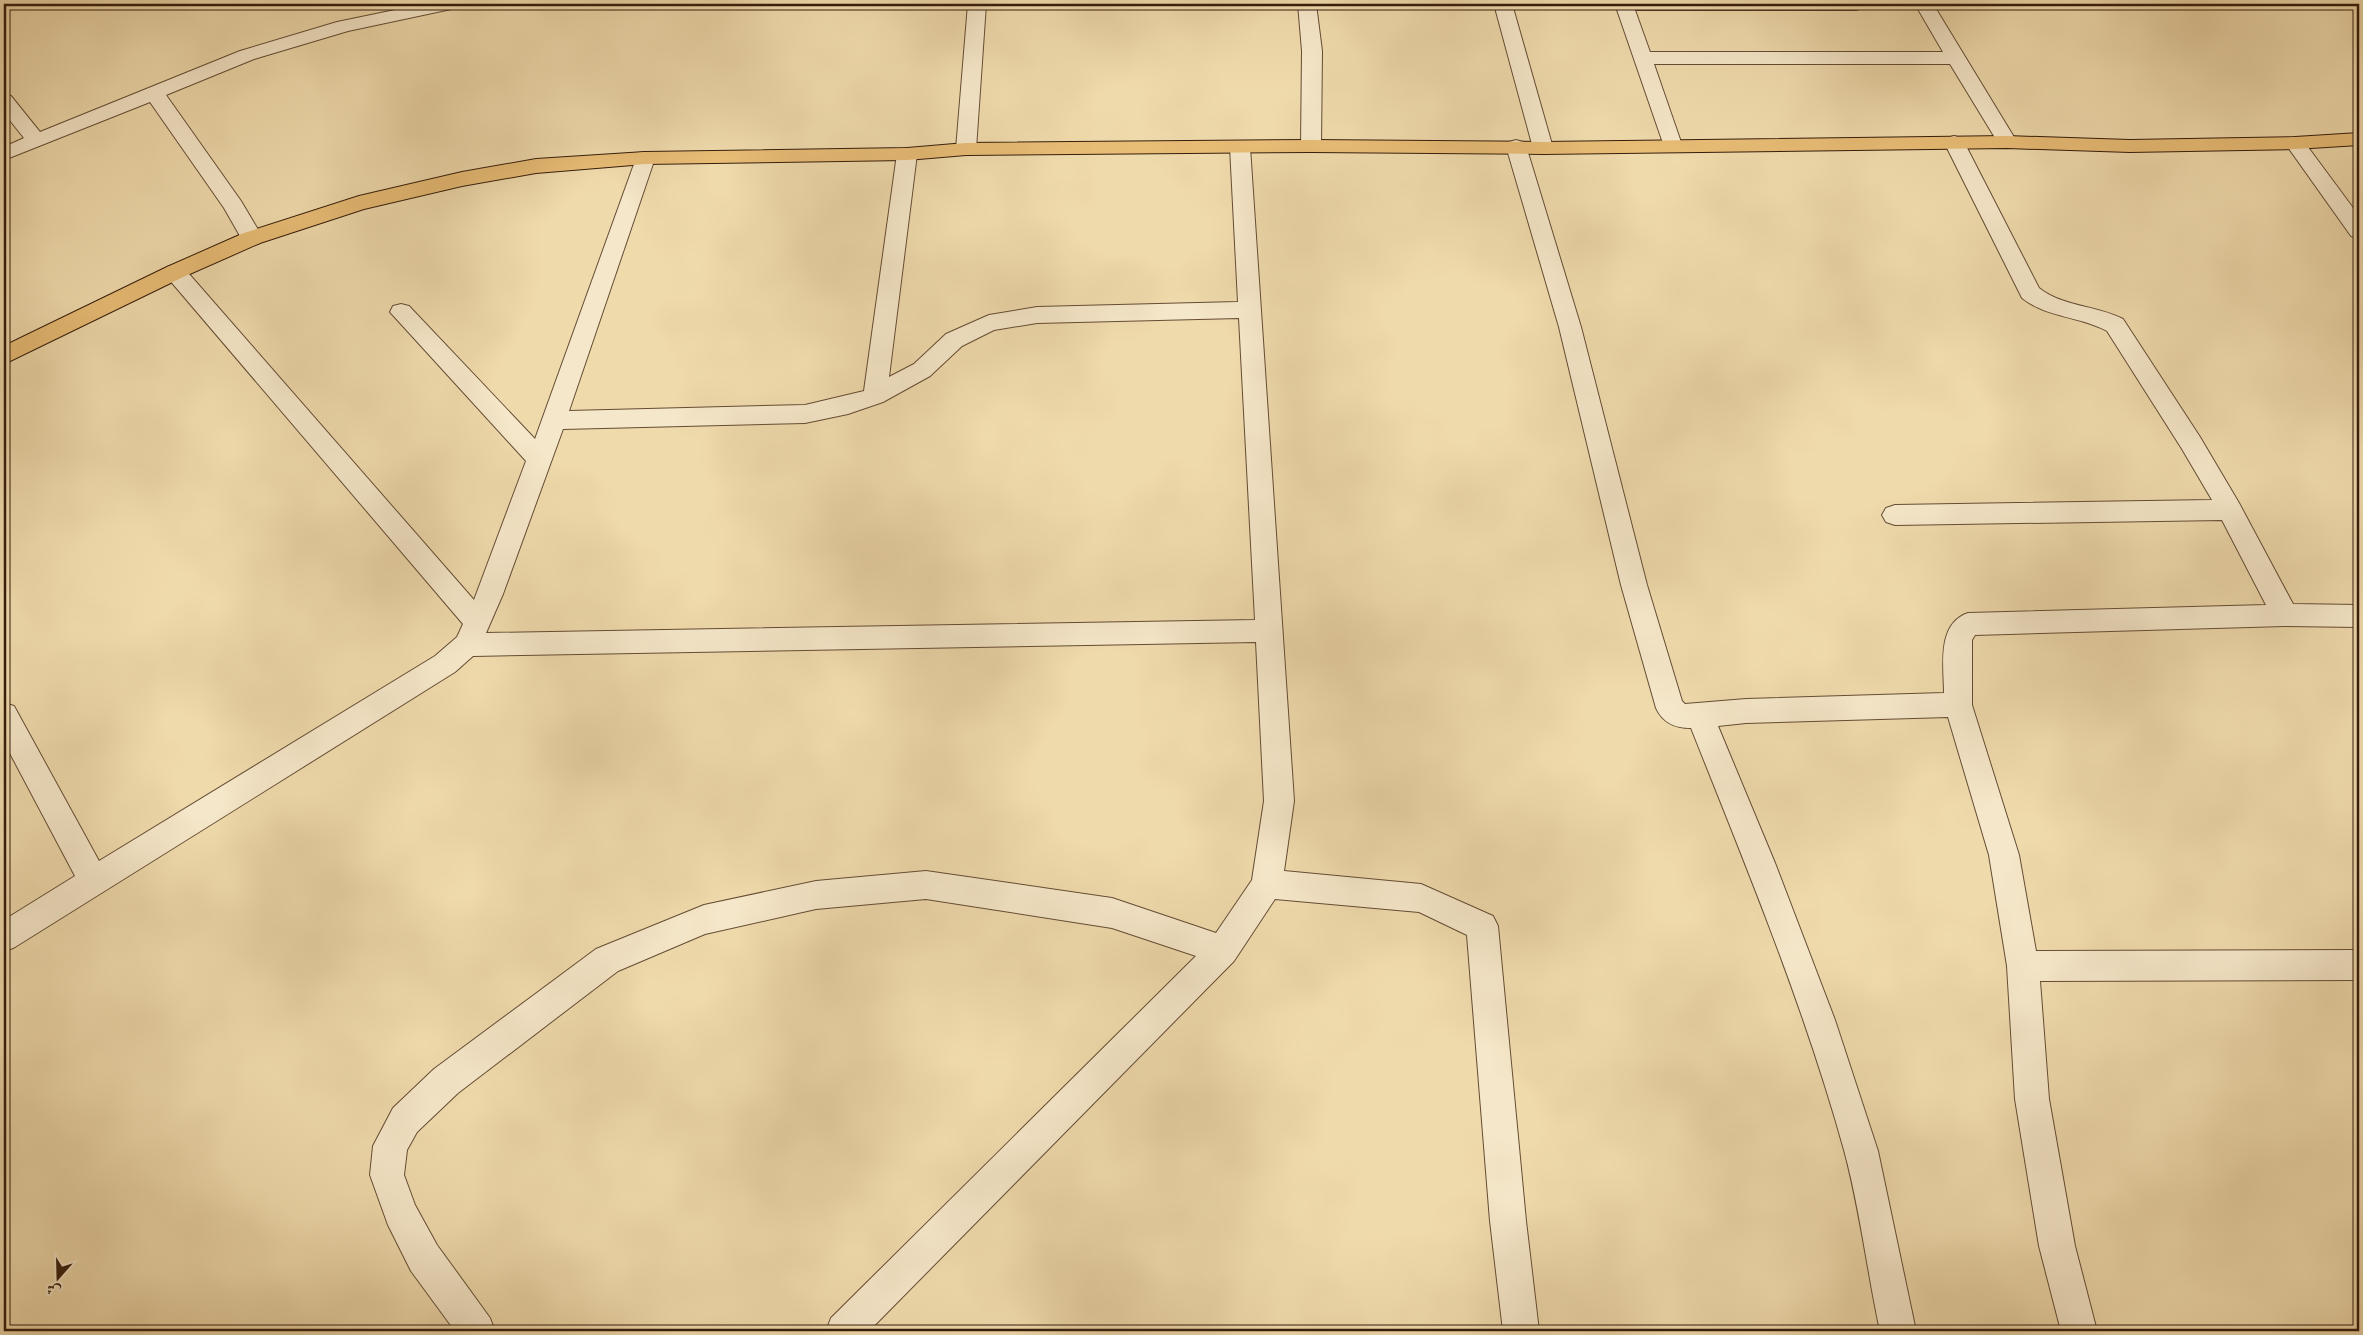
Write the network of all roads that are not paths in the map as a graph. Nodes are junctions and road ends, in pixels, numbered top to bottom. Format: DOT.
graph roads {
  1 [pos="449,4"];
  2 [pos="977,4"];
  3 [pos="1307,4"];
  4 [pos="1503,4"];
  5 [pos="1625,4"];
  6 [pos="1856,4"];
  7 [pos="1924,4"];
  8 [pos="1642,58"];
  9 [pos="1956,58"];
  10 [pos="154,93"];
  11 [pos="4,100"];
  12 [pos="2359,140"];
  13 [pos="37,141"];
  14 [pos="1954,142"];
  15 [pos="2007,142"];
  16 [pos="2295,143"];
  17 [pos="1672,145"];
  18 [pos="1311,146"];
  19 [pos="1516,146"];
  20 [pos="1240,148"];
  21 [pos="1543,148"];
  22 [pos="966,150"];
  23 [pos="4,154"];
  24 [pos="908,154"];
  25 [pos="645,158"];
  26 [pos="2359,232"];
  27 [pos="252,238"];
  28 [pos="176,272"];
  29 [pos="1250,310"];
  30 [pos="401,312"];
  31 [pos="4,356"];
  32 [pos="875,396"];
  33 [pos="554,420"];
  34 [pos="538,458"];
  35 [pos="2230,510"];
  36 [pos="1895,515"];
  37 [pos="2286,615"];
  38 [pos="2359,616"];
  39 [pos="1269,631"];
  40 [pos="472,634"];
  41 [pos="1958,705"];
  42 [pos="4,715"];
  43 [pos="1700,716"];
  44 [pos="94,881"];
  45 [pos="1267,884"];
  46 [pos="4,937"];
  47 [pos="1222,950"];
  48 [pos="2359,965"];
  49 [pos="2023,966"];
  50 [pos="477,1331"];
  51 [pos="844,1331"];
  52 [pos="1521,1331"];
  53 [pos="1898,1331"];
  54 [pos="2079,1331"];
  1 -- 10 [label="street"];
  2 -- 22 [label="street"];
  3 -- 18 [label="street"];
  4 -- 21 [label="street"];
  5 -- 6 [label="street"];
  5 -- 8 [label="street"];
  7 -- 9 [label="street"];
  8 -- 9 [label="street"];
  8 -- 17 [label="street"];
  9 -- 15 [label="street"];
  10 -- 13 [label="street"];
  10 -- 27 [label="street"];
  11 -- 13 [label="street"];
  12 -- 16 [label="main road"];
  13 -- 23 [label="street"];
  14 -- 15 [label="main road"];
  14 -- 17 [label="main road"];
  14 -- 35 [label="street"];
  15 -- 16 [label="main road"];
  16 -- 26 [label="street"];
  17 -- 21 [label="main road"];
  18 -- 19 [label="main road"];
  18 -- 20 [label="main road"];
  19 -- 21 [label="main road"];
  19 -- 43 [label="street"];
  20 -- 22 [label="main road"];
  20 -- 29 [label="street"];
  22 -- 24 [label="main road"];
  24 -- 25 [label="main road"];
  24 -- 32 [label="street"];
  25 -- 27 [label="main road"];
  25 -- 33 [label="street"];
  27 -- 28 [label="main road"];
  28 -- 31 [label="main road"];
  28 -- 40 [label="street"];
  29 -- 32 [label="street"];
  29 -- 39 [label="street"];
  30 -- 34 [label="street"];
  32 -- 33 [label="street"];
  33 -- 34 [label="street"];
  34 -- 40 [label="street"];
  35 -- 36 [label="street"];
  35 -- 37 [label="street"];
  37 -- 38 [label="street"];
  37 -- 41 [label="street"];
  39 -- 40 [label="street"];
  39 -- 45 [label="street"];
  40 -- 44 [label="street"];
  41 -- 43 [label="street"];
  41 -- 49 [label="street"];
  42 -- 44 [label="street"];
  43 -- 53 [label="street"];
  44 -- 46 [label="street"];
  45 -- 47 [label="street"];
  45 -- 52 [label="street"];
  47 -- 50 [label="street"];
  47 -- 51 [label="street"];
  48 -- 49 [label="street"];
  49 -- 54 [label="street"];
}
